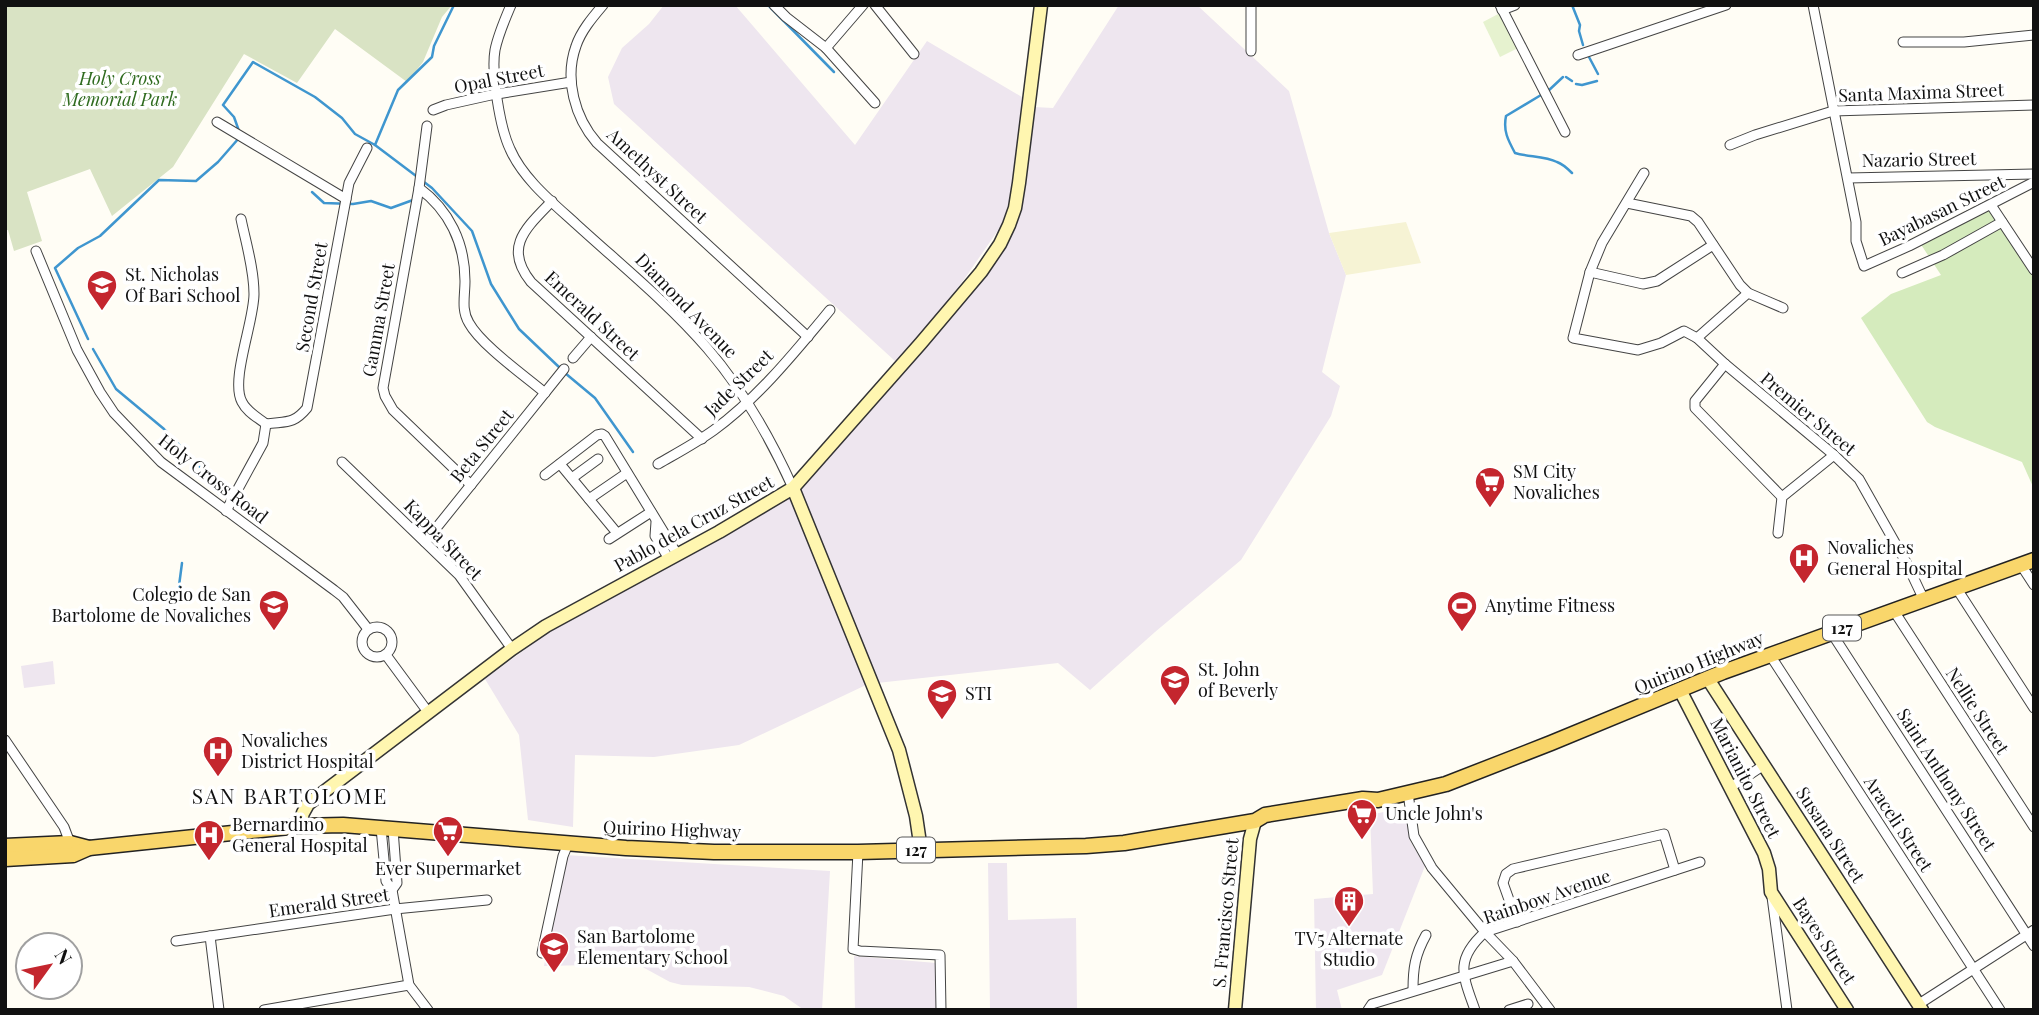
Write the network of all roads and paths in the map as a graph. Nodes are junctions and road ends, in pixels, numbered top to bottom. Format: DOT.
graph roads {
  1 [pos="511,5"];
  2 [pos="603,5"];
  3 [pos="863,5"];
  4 [pos="875,5"];
  5 [pos="1041,5"];
  6 [pos="1251,5"];
  7 [pos="1515,5"];
  8 [pos="1726,5"];
  9 [pos="1813,5"];
  10 [pos="777,6"];
  11 [pos="1501,8"];
  12 [pos="2034,35"];
  13 [pos="1903,41"];
  14 [pos="826,48"];
  15 [pos="1251,51"];
  16 [pos="914,54"];
  17 [pos="1578,55"];
  18 [pos="571,82"];
  19 [pos="498,94"];
  20 [pos="875,103"];
  21 [pos="2034,105"];
  22 [pos="433,110"];
  23 [pos="1833,111"];
  24 [pos="217,122"];
  25 [pos="427,126"];
  26 [pos="1565,132"];
  27 [pos="1730,145"];
  28 [pos="367,148"];
  29 [pos="1644,173"];
  30 [pos="2034,174"];
  31 [pos="1847,178"];
  32 [pos="2034,182"];
  33 [pos="419,188"];
  34 [pos="346,199"];
  35 [pos="552,201"];
  36 [pos="1627,204"];
  37 [pos="1991,205"];
  38 [pos="241,219"];
  39 [pos="2002,222"];
  40 [pos="1713,244"];
  41 [pos="36,251"];
  42 [pos="2034,270"];
  43 [pos="1590,272"];
  44 [pos="1902,273"];
  45 [pos="1748,293"];
  46 [pos="1783,308"];
  47 [pos="830,310"];
  48 [pos="591,337"];
  49 [pos="808,337"];
  50 [pos="1698,338"];
  51 [pos="573,358"];
  52 [pos="1725,364"];
  53 [pos="564,369"];
  54 [pos="545,393"];
  55 [pos="749,401"];
  56 [pos="266,424"];
  57 [pos="702,439"];
  58 [pos="1834,455"];
  59 [pos="598,459"];
  60 [pos="342,462"];
  61 [pos="560,464"];
  62 [pos="658,464"];
  63 [pos="627,473"];
  64 [pos="545,475"];
  65 [pos="572,478"];
  66 [pos="471,485"];
  67 [pos="793,488"];
  68 [pos="1782,496"];
  69 [pos="589,499"];
  70 [pos="226,511"];
  71 [pos="653,516"];
  72 [pos="1778,533"];
  73 [pos="425,542"];
  74 [pos="673,557"];
  75 [pos="2027,562"];
  76 [pos="2034,585"];
  77 [pos="1957,589"];
  78 [pos="1924,600"];
  79 [pos="1894,611"];
  80 [pos="368,629"];
  81 [pos="1831,632"];
  82 [pos="512,649"];
  83 [pos="386,655"];
  84 [pos="1770,655"];
  85 [pos="1708,679"];
  86 [pos="1680,690"];
  87 [pos="2034,708"];
  88 [pos="428,712"];
  89 [pos="5,740"];
  90 [pos="1764,765"];
  91 [pos="1731,787"];
  92 [pos="1408,793"];
  93 [pos="1255,821"];
  94 [pos="299,826"];
  95 [pos="2034,827"];
  96 [pos="387,828"];
  97 [pos="71,843"];
  98 [pos="568,844"];
  99 [pos="5,846"];
  100 [pos="89,848"];
  101 [pos="921,850"];
  102 [pos="858,852"];
  103 [pos="5,859"];
  104 [pos="1700,862"];
  105 [pos="1675,870"];
  106 [pos="1771,892"];
  107 [pos="487,900"];
  108 [pos="395,909"];
  109 [pos="1517,922"];
  110 [pos="1485,932"];
  111 [pos="2030,932"];
  112 [pos="1426,935"];
  113 [pos="210,936"];
  114 [pos="177,941"];
  115 [pos="2034,946"];
  116 [pos="542,953"];
  117 [pos="1513,961"];
  118 [pos="1973,969"];
  119 [pos="1463,975"];
  120 [pos="409,985"];
  121 [pos="1413,990"];
  122 [pos="1528,1004"];
  123 [pos="297,1008"];
  124 [pos="1368,1008"];
  125 [pos="1917,1008"];
  126 [pos="219,1010"];
  127 [pos="264,1010"];
  128 [pos="428,1010"];
  129 [pos="941,1010"];
  130 [pos="1235,1010"];
  131 [pos="1475,1010"];
  132 [pos="1509,1010"];
  133 [pos="1550,1010"];
  134 [pos="1787,1010"];
  135 [pos="1847,1010"];
  136 [pos="2000,1010"];
  1 -- 19 [label="street, Diamond Avenue"];
  2 -- 18 [label="street, Amethyst Street"];
  3 -- 14 [label="street"];
  4 -- 16 [label="street"];
  5 -- 67 [label="street, Pablo dela Cruz Street"];
  6 -- 15 [label="street"];
  7 -- 11 [label="street"];
  8 -- 17 [label="street"];
  9 -- 23 [label="street"];
  10 -- 14 [label="street"];
  11 -- 26 [label="street"];
  12 -- 13 [label="street"];
  14 -- 20 [label="street"];
  18 -- 19 [label="street, Opal Street"];
  18 -- 49 [label="street, Amethyst Street"];
  19 -- 22 [label="street, Opal Street"];
  19 -- 35 [label="street, Diamond Avenue"];
  21 -- 23 [label="street, Santa Maxima Street"];
  23 -- 27 [label="street, Santa Maxima Street"];
  23 -- 31 [label="street"];
  24 -- 34 [label="street"];
  25 -- 33 [label="street, Gamma Street"];
  28 -- 34 [label="street, Second Street"];
  29 -- 36 [label="street"];
  30 -- 31 [label="street, Nazario Street"];
  31 -- 37 [label="street, Bayabasan Street"];
  32 -- 37 [label="street, Bayabasan Street"];
  33 -- 54 [label="street"];
  33 -- 66 [label="street, Gamma Street"];
  34 -- 56 [label="street, Second Street"];
  35 -- 48 [label="street, Emerald Street"];
  35 -- 55 [label="street, Diamond Avenue"];
  36 -- 40 [label="street"];
  36 -- 43 [label="street"];
  37 -- 39 [label="street"];
  38 -- 56 [label="street"];
  39 -- 42 [label="street"];
  39 -- 44 [label="street"];
  40 -- 43 [label="street"];
  40 -- 45 [label="street"];
  41 -- 70 [label="street, Holy Cross Road"];
  43 -- 50 [label="street"];
  45 -- 46 [label="street"];
  45 -- 50 [label="street"];
  47 -- 49 [label="street, Jade Street"];
  48 -- 51 [label="street"];
  48 -- 57 [label="street, Emerald Street"];
  49 -- 55 [label="street, Jade Street"];
  50 -- 52 [label="street, Premier Street"];
  52 -- 58 [label="street, Premier Street"];
  52 -- 68 [label="street"];
  53 -- 54 [label="street, Beta Street"];
  54 -- 66 [label="street, Beta Street"];
  55 -- 57 [label="street, Jade Street"];
  55 -- 67 [label="street, Diamond Avenue"];
  56 -- 70 [label="street"];
  57 -- 62 [label="street, Jade Street"];
  58 -- 68 [label="street"];
  58 -- 78 [label="street, Premier Street"];
  59 -- 65 [label="street"];
  60 -- 73 [label="street, Kappa Street"];
  61 -- 63 [label="street"];
  61 -- 64 [label="street"];
  61 -- 65 [label="street"];
  63 -- 69 [label="street"];
  63 -- 71 [label="street"];
  65 -- 69 [label="street"];
  66 -- 73 [label="street, Beta Street"];
  67 -- 74 [label="street, Pablo dela Cruz Street"];
  67 -- 101 [label="street, Diamond Avenue"];
  68 -- 72 [label="street"];
  69 -- 71 [label="street"];
  70 -- 80 [label="street, Holy Cross Road"];
  71 -- 74 [label="street"];
  73 -- 82 [label="street, Kappa Street"];
  74 -- 82 [label="street, Pablo dela Cruz Street"];
  75 -- 76 [label="street"];
  75 -- 77 [label="main road, Quirino Highway / 127"];
  77 -- 78 [label="main road, Quirino Highway / 127"];
  77 -- 87 [label="street"];
  78 -- 79 [label="main road, Quirino Highway / 127"];
  79 -- 81 [label="main road, Quirino Highway / 127"];
  79 -- 95 [label="street, Nellie Street"];
  80 -- 83 [label="street"];
  80 -- 83 [label="street"];
  81 -- 84 [label="main road, Quirino Highway / 127"];
  81 -- 111 [label="street, Saint Anthony Street"];
  82 -- 88 [label="street, Pablo dela Cruz Street"];
  83 -- 88 [label="street"];
  84 -- 85 [label="main road, Quirino Highway / 127"];
  84 -- 118 [label="street, Araceli Street"];
  85 -- 86 [label="main road, Quirino Highway / 127"];
  85 -- 90 [label="street, Susana Street"];
  86 -- 91 [label="street, Marianito Street"];
  86 -- 92 [label="main road, Quirino Highway / 127"];
  88 -- 94 [label="street, Pablo dela Cruz Street"];
  89 -- 97 [label="street"];
  90 -- 91 [label="street"];
  90 -- 125 [label="street, Susana Street"];
  91 -- 106 [label="street, Marianito Street"];
  92 -- 93 [label="main road, Quirino Highway / 127"];
  92 -- 110 [label="street"];
  93 -- 101 [label="main road, Quirino Highway / 127"];
  93 -- 130 [label="street, S. Francisco Street"];
  94 -- 96 [label="main road, Quirino Highway / 127"];
  94 -- 100 [label="main road, Quirino Highway / 127"];
  96 -- 98 [label="main road, Quirino Highway / 127"];
  96 -- 108 [label="street"];
  97 -- 99 [label="main road, Quirino Highway / 127"];
  97 -- 100 [label="main road, Quirino Highway / 127"];
  98 -- 102 [label="main road, Quirino Highway / 127"];
  98 -- 116 [label="street"];
  100 -- 103 [label="main road, Quirino Highway / 127"];
  101 -- 102 [label="main road, Quirino Highway / 127"];
  102 -- 129 [label="street"];
  104 -- 105 [label="street, Rainbow Avenue"];
  105 -- 109 [label="street, Rainbow Avenue"];
  105 -- 109 [label="street"];
  106 -- 134 [label="street, Marianito Street"];
  106 -- 135 [label="street, Bayes Street"];
  107 -- 108 [label="street, Emerald Street"];
  108 -- 113 [label="street, Emerald Street"];
  108 -- 120 [label="street"];
  109 -- 110 [label="street, Rainbow Avenue"];
  110 -- 117 [label="street"];
  110 -- 119 [label="street, Rainbow Avenue"];
  111 -- 115 [label="street, Saint Anthony Street"];
  111 -- 118 [label="street"];
  112 -- 121 [label="street"];
  113 -- 114 [label="street, Emerald Street"];
  113 -- 126 [label="street"];
  117 -- 119 [label="street"];
  117 -- 133 [label="street"];
  118 -- 125 [label="street"];
  118 -- 136 [label="street, Araceli Street"];
  119 -- 121 [label="street"];
  119 -- 131 [label="street"];
  120 -- 123 [label="street"];
  120 -- 128 [label="street"];
  121 -- 124 [label="street"];
  122 -- 132 [label="street"];
  123 -- 127 [label="street"];
}
